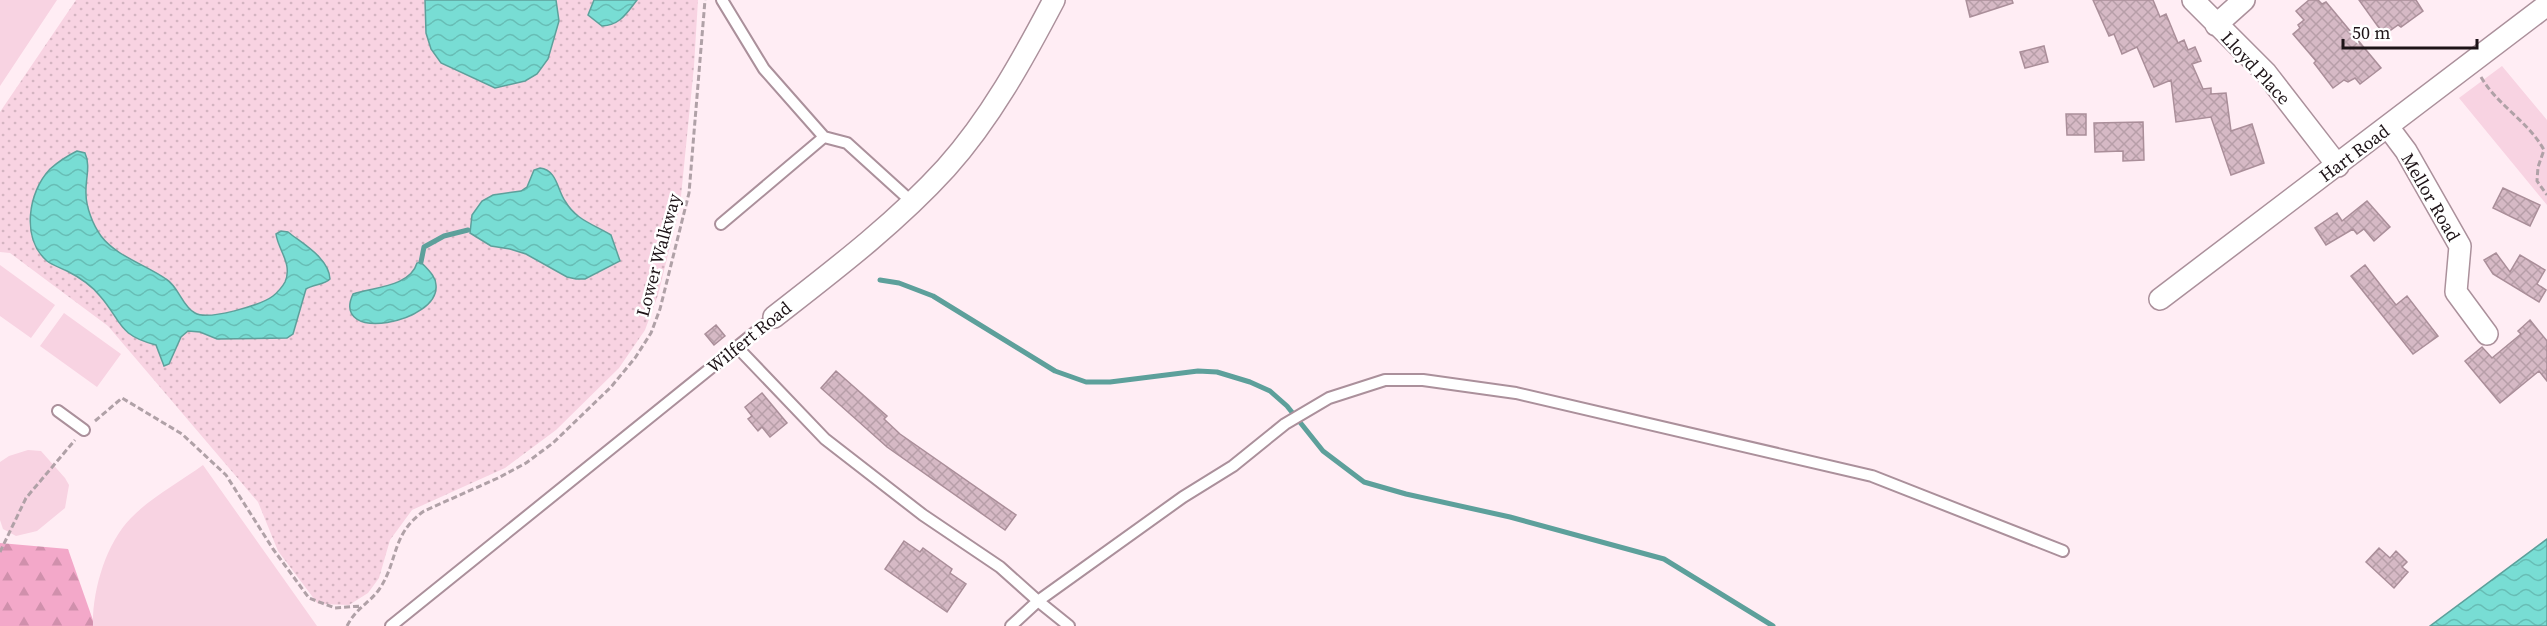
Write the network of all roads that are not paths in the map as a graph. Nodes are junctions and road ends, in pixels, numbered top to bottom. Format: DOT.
graph roads {
  1 [pos="722,0"];
  2 [pos="1054,0"];
  3 [pos="2193,0"];
  4 [pos="2244,0"];
  5 [pos="2547,5"];
  6 [pos="2216,26"];
  7 [pos="2388,127"];
  8 [pos="824,137"];
  9 [pos="2338,166"];
  10 [pos="912,202"];
  11 [pos="721,224"];
  12 [pos="2160,299"];
  13 [pos="774,317"];
  14 [pos="2487,334"];
  15 [pos="737,347"];
  16 [pos="58,411"];
  17 [pos="84,430"];
  18 [pos="2063,551"];
  19 [pos="1038,601"];
  20 [pos="391,626"];
  21 [pos="1011,626"];
  22 [pos="1069,626"];
  1 -- 8 [label="lane"];
  2 -- 10 [label="street, Wilfert Road"];
  3 -- 6 [label="street, Lloyd Place"];
  4 -- 6 [label="street"];
  5 -- 7 [label="street, Hart Road"];
  6 -- 9 [label="street, Lloyd Place"];
  7 -- 9 [label="street, Hart Road"];
  7 -- 14 [label="street, Mellor Road"];
  8 -- 10 [label="lane"];
  8 -- 11 [label="lane"];
  9 -- 12 [label="street, Hart Road"];
  10 -- 13 [label="street, Wilfert Road"];
  13 -- 15 [label="lane, Wilfert Road"];
  15 -- 19 [label="lane"];
  15 -- 20 [label="lane, Wilfert Road"];
  16 -- 17 [label="lane"];
  18 -- 19 [label="lane"];
  19 -- 21 [label="lane"];
  19 -- 22 [label="lane"];
}
